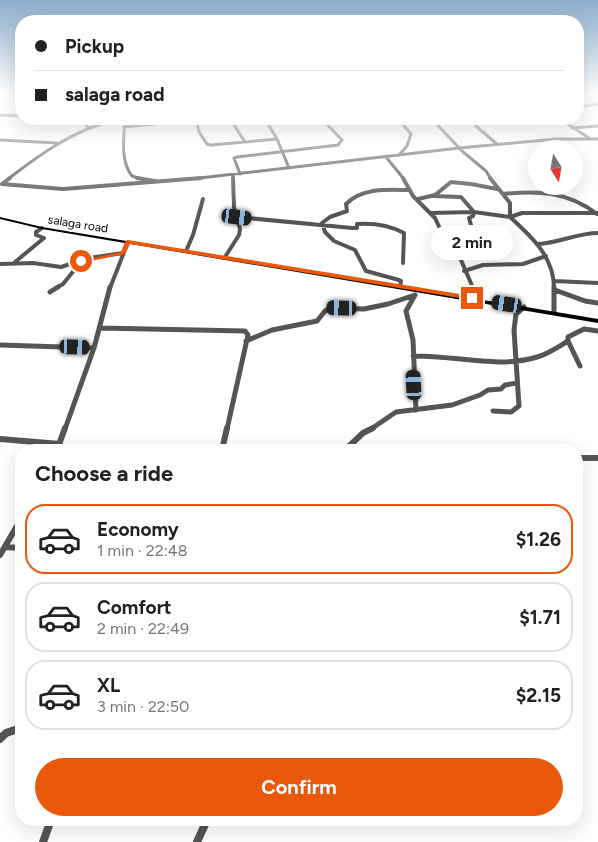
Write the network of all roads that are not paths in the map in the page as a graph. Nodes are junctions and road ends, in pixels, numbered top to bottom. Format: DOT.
graph roads {
  1 [pos="74,133"];
  2 [pos="124,133"];
  3 [pos="200,133"];
  4 [pos="239,133"];
  5 [pos="274,133"];
  6 [pos="336,133"];
  7 [pos="409,133"];
  8 [pos="445,133"];
  9 [pos="484,133"];
  10 [pos="582,133"];
  11 [pos="277,139"];
  12 [pos="592,139"];
  13 [pos="0,140"];
  14 [pos="598,140"];
  15 [pos="245,142"];
  16 [pos="57,143"];
  17 [pos="497,144"];
  18 [pos="458,148"];
  19 [pos="281,152"];
  20 [pos="397,156"];
  21 [pos="386,157"];
  22 [pos="394,166"];
  23 [pos="289,168"];
  24 [pos="240,174"];
  25 [pos="233,175"];
  26 [pos="169,182"];
  27 [pos="1,185"];
  28 [pos="499,189"];
  29 [pos="410,190"];
  30 [pos="504,194"];
  31 [pos="434,196"];
  32 [pos="203,199"];
  33 [pos="418,199"];
  34 [pos="474,212"];
  35 [pos="431,213"];
  36 [pos="597,214"];
  37 [pos="237,217"];
  38 [pos="510,217"];
  39 [pos="0,218"];
  40 [pos="322,227"];
  41 [pos="42,228"];
  42 [pos="598,233"];
  43 [pos="450,241"];
  44 [pos="128,242"];
  45 [pos="538,244"];
  46 [pos="186,251"];
  47 [pos="123,253"];
  48 [pos="546,256"];
  49 [pos="225,258"];
  50 [pos="81,261"];
  51 [pos="15,262"];
  52 [pos="403,263"];
  53 [pos="0,264"];
  54 [pos="464,271"];
  55 [pos="554,281"];
  56 [pos="598,283"];
  57 [pos="400,286"];
  58 [pos="419,290"];
  59 [pos="555,290"];
  60 [pos="50,292"];
  61 [pos="415,295"];
  62 [pos="472,298"];
  63 [pos="598,303"];
  64 [pos="524,307"];
  65 [pos="554,312"];
  66 [pos="598,320"];
  67 [pos="100,328"];
  68 [pos="598,331"];
  69 [pos="246,341"];
  70 [pos="568,341"];
  71 [pos="0,345"];
  72 [pos="94,348"];
  73 [pos="413,356"];
  74 [pos="516,360"];
  75 [pos="580,366"];
  76 [pos="517,383"];
  77 [pos="416,410"];
  78 [pos="493,411"];
  79 [pos="0,440"];
  80 [pos="33,444"];
  81 [pos="59,444"];
  82 [pos="223,444"];
  83 [pos="351,444"];
  84 [pos="583,458"];
  85 [pos="598,458"];
  86 [pos="15,530"];
  87 [pos="5,547"];
  88 [pos="15,548"];
  89 [pos="0,555"];
  90 [pos="15,730"];
  91 [pos="0,739"];
  92 [pos="49,826"];
  93 [pos="204,826"];
  94 [pos="43,842"];
  95 [pos="196,842"];
  1 -- 16 [label="street"];
  2 -- 26 [label="street"];
  3 -- 15 [label="street"];
  4 -- 15 [label="street"];
  5 -- 11 [label="street"];
  6 -- 19 [label="street"];
  7 -- 20 [label="street"];
  8 -- 18 [label="street"];
  9 -- 17 [label="street"];
  10 -- 12 [label="street"];
  11 -- 15 [label="street"];
  11 -- 19 [label="street"];
  12 -- 14 [label="street"];
  12 -- 17 [label="street"];
  13 -- 16 [label="street"];
  16 -- 27 [label="street"];
  17 -- 18 [label="street"];
  18 -- 20 [label="street"];
  18 -- 28 [label="street"];
  19 -- 23 [label="street"];
  19 -- 24 [label="street"];
  20 -- 21 [label="street"];
  20 -- 22 [label="street"];
  21 -- 22 [label="street"];
  21 -- 23 [label="street"];
  22 -- 29 [label="street"];
  23 -- 24 [label="street"];
  24 -- 25 [label="street"];
  25 -- 26 [label="street"];
  25 -- 37 [label="street"];
  26 -- 27 [label="street"];
  28 -- 30 [label="street"];
  28 -- 31 [label="street"];
  29 -- 33 [label="street"];
  29 -- 40 [label="street"];
  30 -- 36 [label="street"];
  30 -- 38 [label="street"];
  31 -- 33 [label="street"];
  31 -- 34 [label="street"];
  32 -- 46 [label="street"];
  33 -- 35 [label="street"];
  34 -- 35 [label="street"];
  34 -- 38 [label="street"];
  34 -- 43 [label="street"];
  35 -- 43 [label="street"];
  36 -- 38 [label="street"];
  37 -- 40 [label="street"];
  37 -- 49 [label="street"];
  38 -- 45 [label="street"];
  39 -- 41 [label="main road, salaga road"];
  40 -- 52 [label="street"];
  40 -- 57 [label="street"];
  41 -- 44 [label="main road, salaga road"];
  41 -- 51 [label="street"];
  42 -- 45 [label="street"];
  43 -- 54 [label="street"];
  44 -- 46 [label="main road, salaga road"];
  44 -- 47 [label="street"];
  45 -- 48 [label="street"];
  46 -- 49 [label="main road, salaga road"];
  47 -- 50 [label="street"];
  47 -- 67 [label="street"];
  48 -- 54 [label="street"];
  48 -- 55 [label="street"];
  49 -- 57 [label="main road, salaga road"];
  50 -- 51 [label="street"];
  50 -- 60 [label="street"];
  51 -- 53 [label="street"];
  54 -- 62 [label="street"];
  55 -- 56 [label="street"];
  55 -- 59 [label="street"];
  57 -- 58 [label="main road, salaga road"];
  58 -- 61 [label="street"];
  58 -- 62 [label="main road, salaga road"];
  59 -- 63 [label="street"];
  59 -- 65 [label="street"];
  61 -- 69 [label="street"];
  61 -- 73 [label="street"];
  62 -- 64 [label="main road, salaga road"];
  64 -- 65 [label="main road, salaga road"];
  64 -- 74 [label="street"];
  65 -- 66 [label="main road, salaga road"];
  67 -- 69 [label="street"];
  67 -- 72 [label="street"];
  68 -- 70 [label="street"];
  69 -- 82 [label="street"];
  70 -- 74 [label="street"];
  70 -- 75 [label="street"];
  71 -- 72 [label="street"];
  72 -- 81 [label="street"];
  73 -- 74 [label="street"];
  73 -- 77 [label="street"];
  74 -- 76 [label="street"];
  76 -- 77 [label="street"];
  76 -- 78 [label="street"];
  77 -- 83 [label="street"];
  79 -- 80 [label="street"];
  84 -- 85 [label="street"];
  86 -- 87 [label="street"];
  87 -- 88 [label="street"];
  87 -- 89 [label="street"];
  90 -- 91 [label="street"];
  92 -- 94 [label="street"];
  93 -- 95 [label="street"];
}
